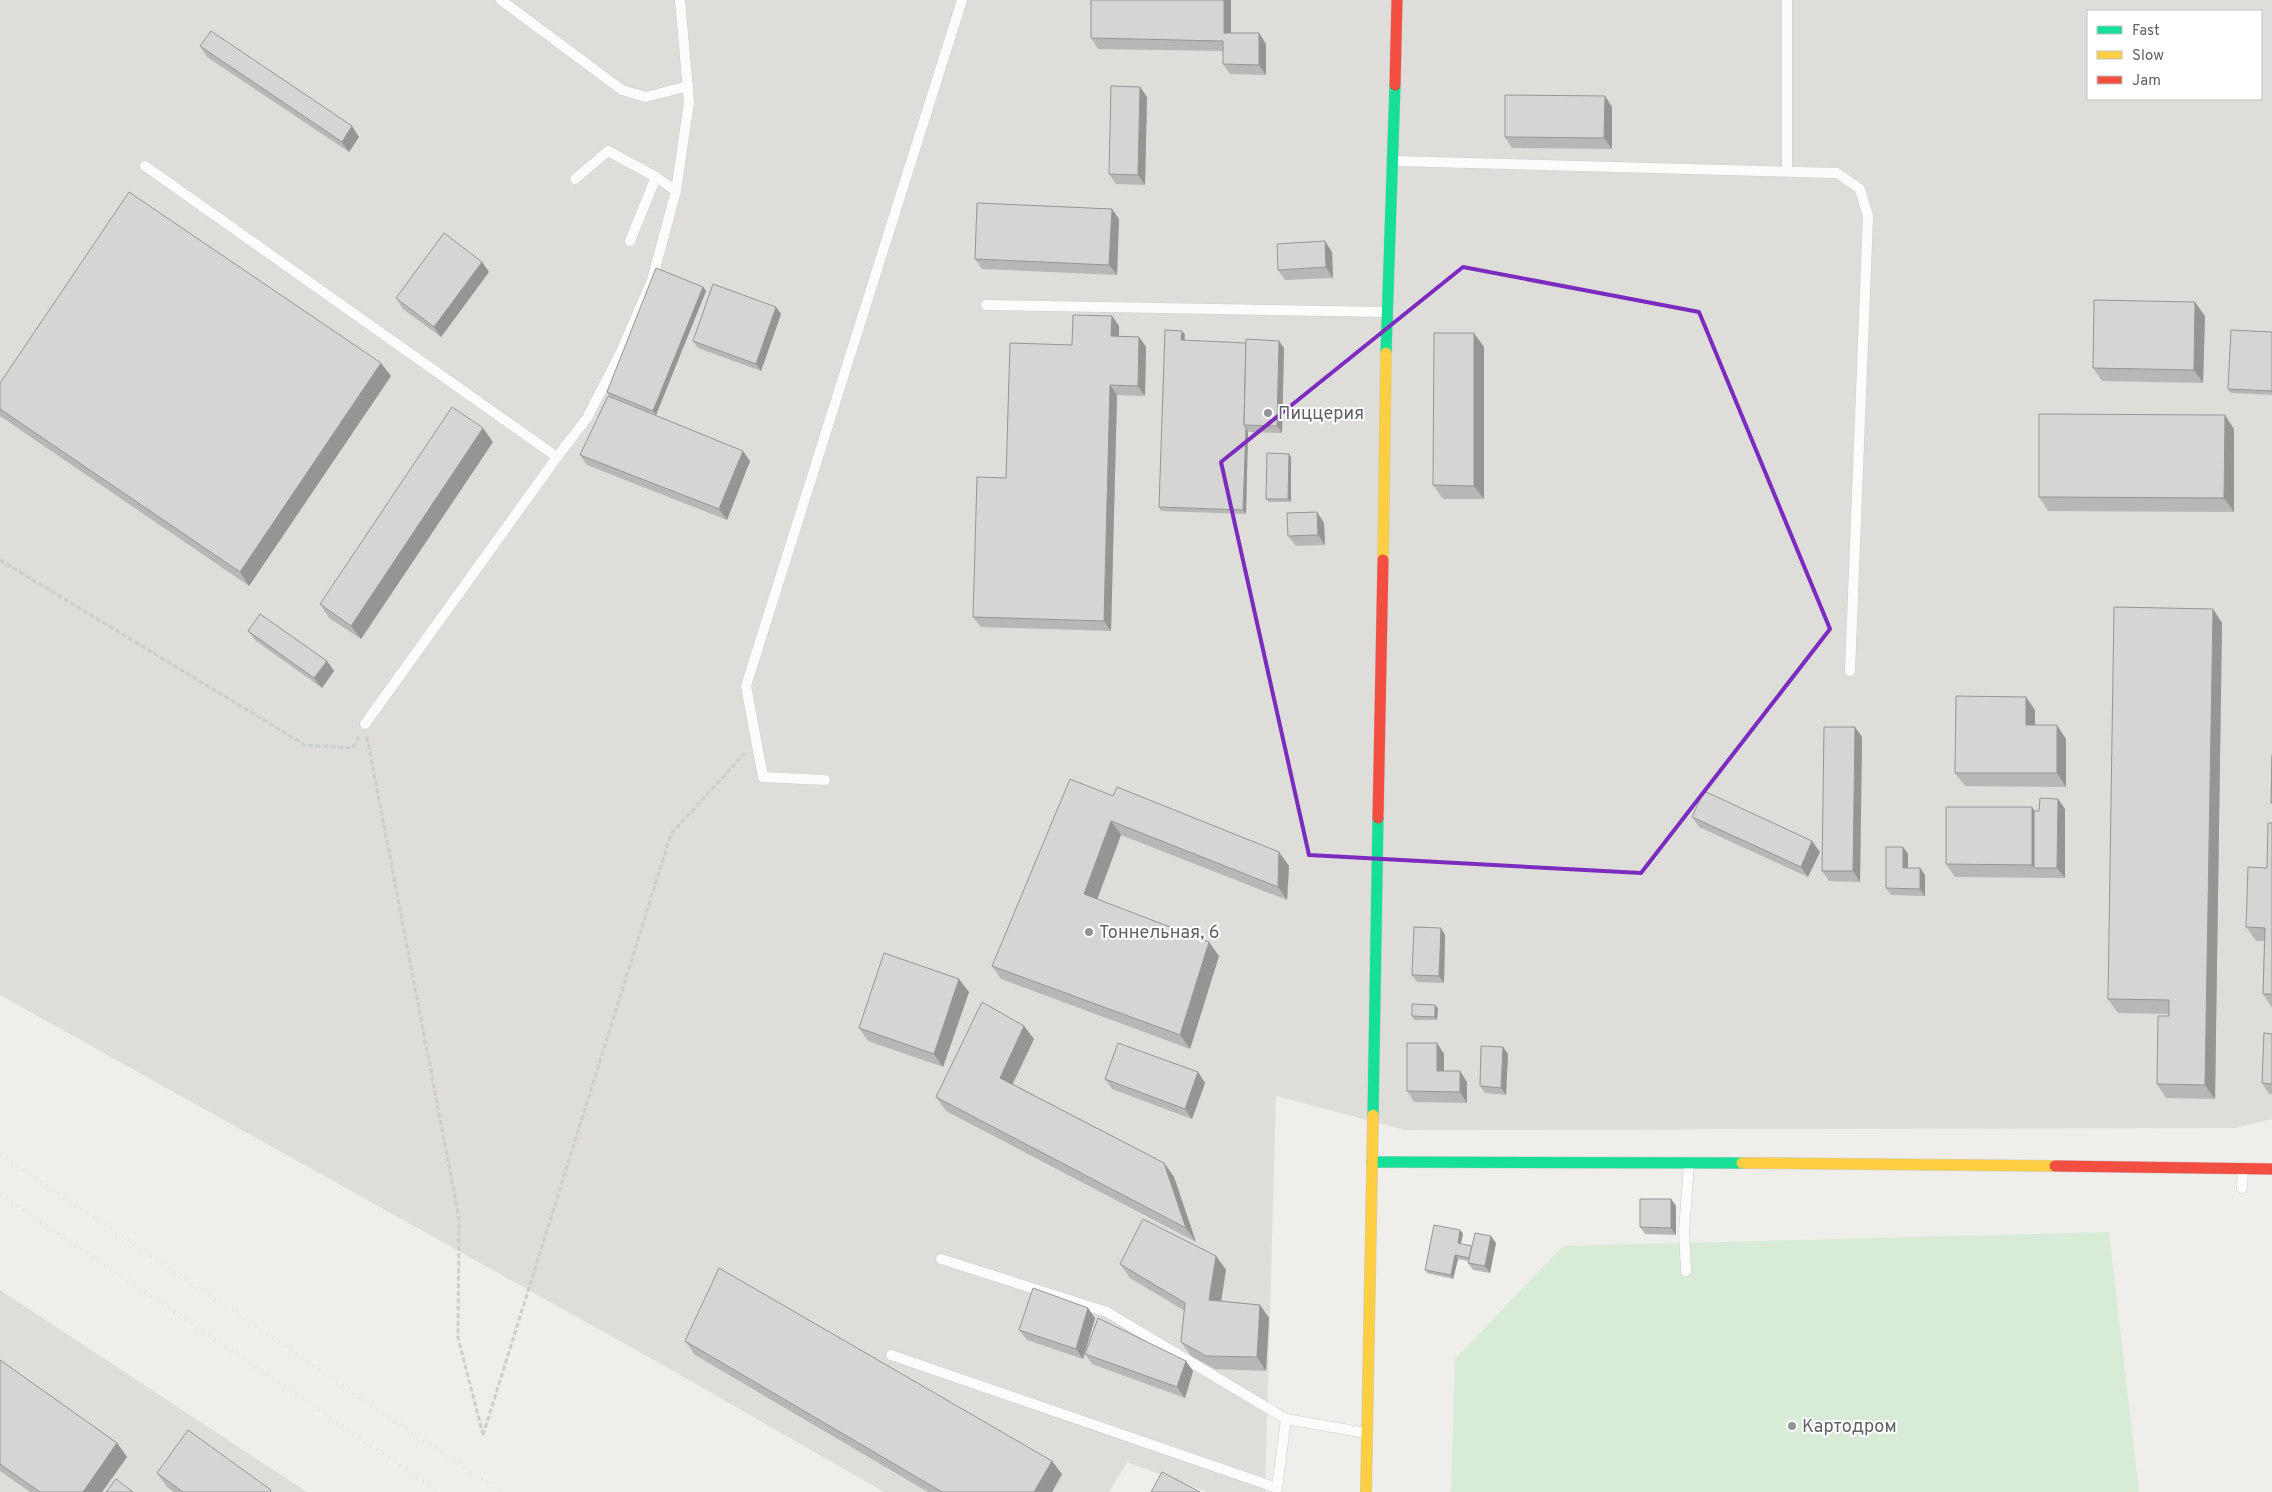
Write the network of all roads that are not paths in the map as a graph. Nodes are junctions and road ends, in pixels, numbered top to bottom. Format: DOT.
graph roads {
  1 [pos="501,0"];
  2 [pos="680,0"];
  3 [pos="962,0"];
  4 [pos="1397,0"];
  5 [pos="1787,0"];
  6 [pos="688,86"];
  7 [pos="1393,161"];
  8 [pos="145,166"];
  9 [pos="1788,171"];
  10 [pos="656,177"];
  11 [pos="575,179"];
  12 [pos="676,191"];
  13 [pos="630,241"];
  14 [pos="986,305"];
  15 [pos="1387,312"];
  16 [pos="557,457"];
  17 [pos="1850,671"];
  18 [pos="365,724"];
  19 [pos="825,780"];
  20 [pos="1372,1162"];
  21 [pos="1689,1163"];
  22 [pos="2243,1169"];
  23 [pos="2272,1169"];
  24 [pos="2242,1188"];
  25 [pos="941,1259"];
  26 [pos="1686,1271"];
  27 [pos="891,1355"];
  28 [pos="1286,1420"];
  29 [pos="1367,1433"];
  30 [pos="1366,1492"];
  1 -- 6 [label="lane"];
  2 -- 6 [label="lane"];
  3 -- 19 [label="lane"];
  4 -- 7 [label="main road"];
  5 -- 9 [label="lane"];
  6 -- 12 [label="lane"];
  7 -- 9 [label="lane"];
  7 -- 15 [label="main road"];
  8 -- 16 [label="lane"];
  9 -- 17 [label="lane"];
  10 -- 11 [label="lane"];
  10 -- 12 [label="lane"];
  10 -- 13 [label="lane"];
  12 -- 16 [label="lane"];
  14 -- 15 [label="lane"];
  15 -- 20 [label="main road"];
  16 -- 18 [label="lane"];
  20 -- 21 [label="main road"];
  20 -- 29 [label="main road"];
  21 -- 22 [label="main road"];
  21 -- 26 [label="lane"];
  22 -- 23 [label="main road"];
  22 -- 24 [label="lane"];
  25 -- 28 [label="lane"];
  27 -- 28 [label="lane"];
  28 -- 29 [label="lane"];
  29 -- 30 [label="main road"];
}
